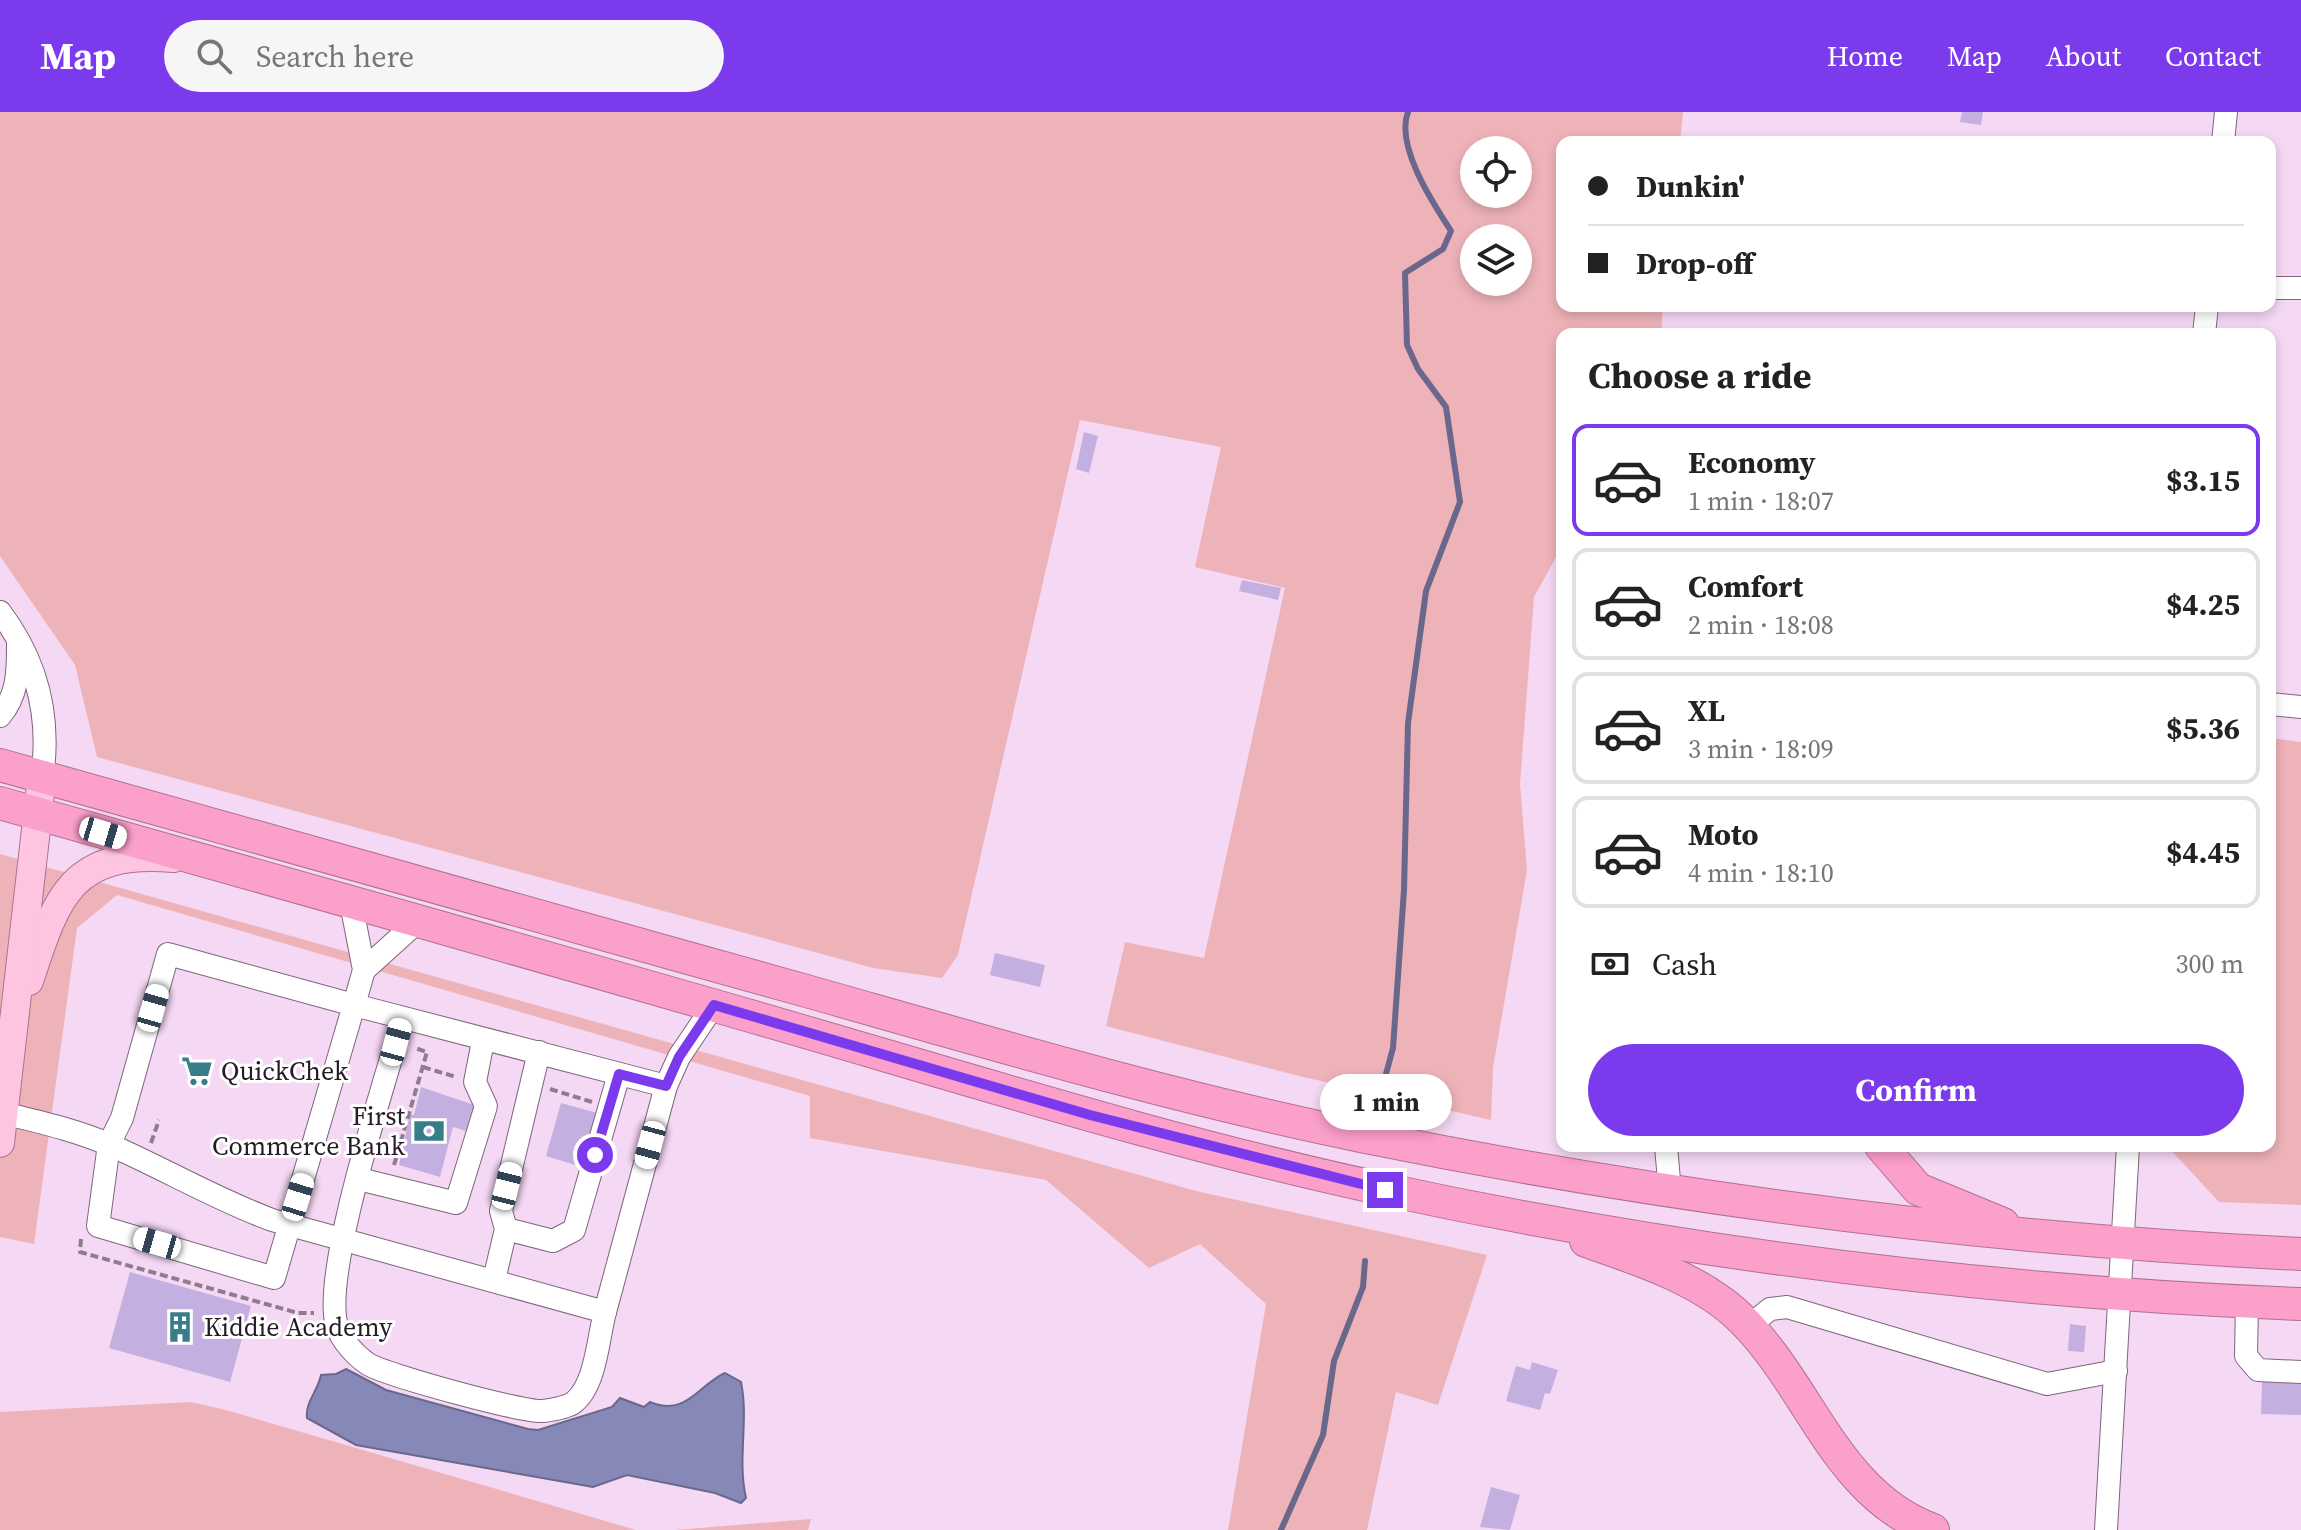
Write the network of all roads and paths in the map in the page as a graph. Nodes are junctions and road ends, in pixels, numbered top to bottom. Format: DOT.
graph roads {
  1 [pos="2226,112"];
  2 [pos="2224,136"];
  3 [pos="2276,288"];
  4 [pos="2301,288"];
  5 [pos="0,612"];
  6 [pos="18,636"];
  7 [pos="2276,705"];
  8 [pos="2301,707"];
  9 [pos="0,716"];
  10 [pos="0,765"];
  11 [pos="42,777"];
  12 [pos="0,803"];
  13 [pos="36,813"];
  14 [pos="191,860"];
  15 [pos="351,903"];
  16 [pos="417,922"];
  17 [pos="364,970"];
  18 [pos="354,1005"];
  19 [pos="714,1005"];
  20 [pos="403,1018"];
  21 [pos="11,1035"];
  22 [pos="483,1041"];
  23 [pos="409,1047"];
  24 [pos="539,1052"];
  25 [pos="423,1067"];
  26 [pos="463,1067"];
  27 [pos="619,1074"];
  28 [pos="666,1086"];
  29 [pos="540,1087"];
  30 [pos="599,1104"];
  31 [pos="3,1113"];
  32 [pos="159,1120"];
  33 [pos="0,1143"];
  34 [pos="151,1143"];
  35 [pos="109,1144"];
  36 [pos="1667,1152"];
  37 [pos="1886,1152"];
  38 [pos="2128,1152"];
  39 [pos="393,1172"];
  40 [pos="359,1179"];
  41 [pos="1670,1192"];
  42 [pos="1496,1210"];
  43 [pos="289,1225"];
  44 [pos="506,1229"];
  45 [pos="2032,1236"];
  46 [pos="343,1239"];
  47 [pos="2123,1246"];
  48 [pos="2301,1254"];
  49 [pos="494,1280"];
  50 [pos="2121,1295"];
  51 [pos="2247,1302"];
  52 [pos="2301,1304"];
  53 [pos="605,1312"];
  54 [pos="1748,1327"];
  55 [pos="2116,1371"];
  56 [pos="2301,1372"];
  57 [pos="1933,1530"];
  58 [pos="2106,1530"];
  1 -- 2 [label="street"];
  3 -- 4 [label="street"];
  5 -- 6 [label="street"];
  6 -- 9 [label="street"];
  6 -- 11 [label="street"];
  7 -- 8 [label="street"];
  10 -- 11 [label="highway"];
  11 -- 13 [label="main road"];
  11 -- 41 [label="highway"];
  12 -- 13 [label="highway"];
  13 -- 14 [label="highway"];
  13 -- 21 [label="main road"];
  14 -- 15 [label="highway"];
  14 -- 21 [label="main road"];
  15 -- 16 [label="highway"];
  15 -- 17 [label="street"];
  16 -- 17 [label="street"];
  16 -- 19 [label="highway"];
  17 -- 18 [label="street"];
  18 -- 20 [label="street"];
  18 -- 35 [label="street"];
  18 -- 43 [label="street"];
  19 -- 28 [label="street"];
  19 -- 42 [label="highway"];
  20 -- 22 [label="street"];
  20 -- 40 [label="street"];
  21 -- 31 [label="main road"];
  22 -- 24 [label="street"];
  22 -- 40 [label="street"];
  23 -- 25 [label="path"];
  24 -- 27 [label="street"];
  24 -- 44 [label="street"];
  25 -- 26 [label="path"];
  25 -- 39 [label="path"];
  27 -- 28 [label="street"];
  27 -- 44 [label="street"];
  28 -- 53 [label="street"];
  29 -- 30 [label="path"];
  31 -- 33 [label="main road"];
  31 -- 35 [label="street"];
  32 -- 34 [label="path"];
  35 -- 43 [label="street"];
  35 -- 43 [label="street"];
  36 -- 41 [label="street"];
  37 -- 45 [label="highway"];
  38 -- 47 [label="street"];
  40 -- 46 [label="street"];
  41 -- 45 [label="highway"];
  42 -- 50 [label="highway"];
  42 -- 54 [label="highway"];
  43 -- 46 [label="street"];
  44 -- 49 [label="street"];
  45 -- 47 [label="highway"];
  46 -- 49 [label="street"];
  46 -- 53 [label="street"];
  47 -- 48 [label="highway"];
  47 -- 50 [label="street"];
  49 -- 53 [label="street"];
  50 -- 51 [label="highway"];
  50 -- 55 [label="street"];
  51 -- 52 [label="highway"];
  51 -- 56 [label="street"];
  54 -- 55 [label="street"];
  54 -- 57 [label="highway"];
  55 -- 58 [label="street"];
}
